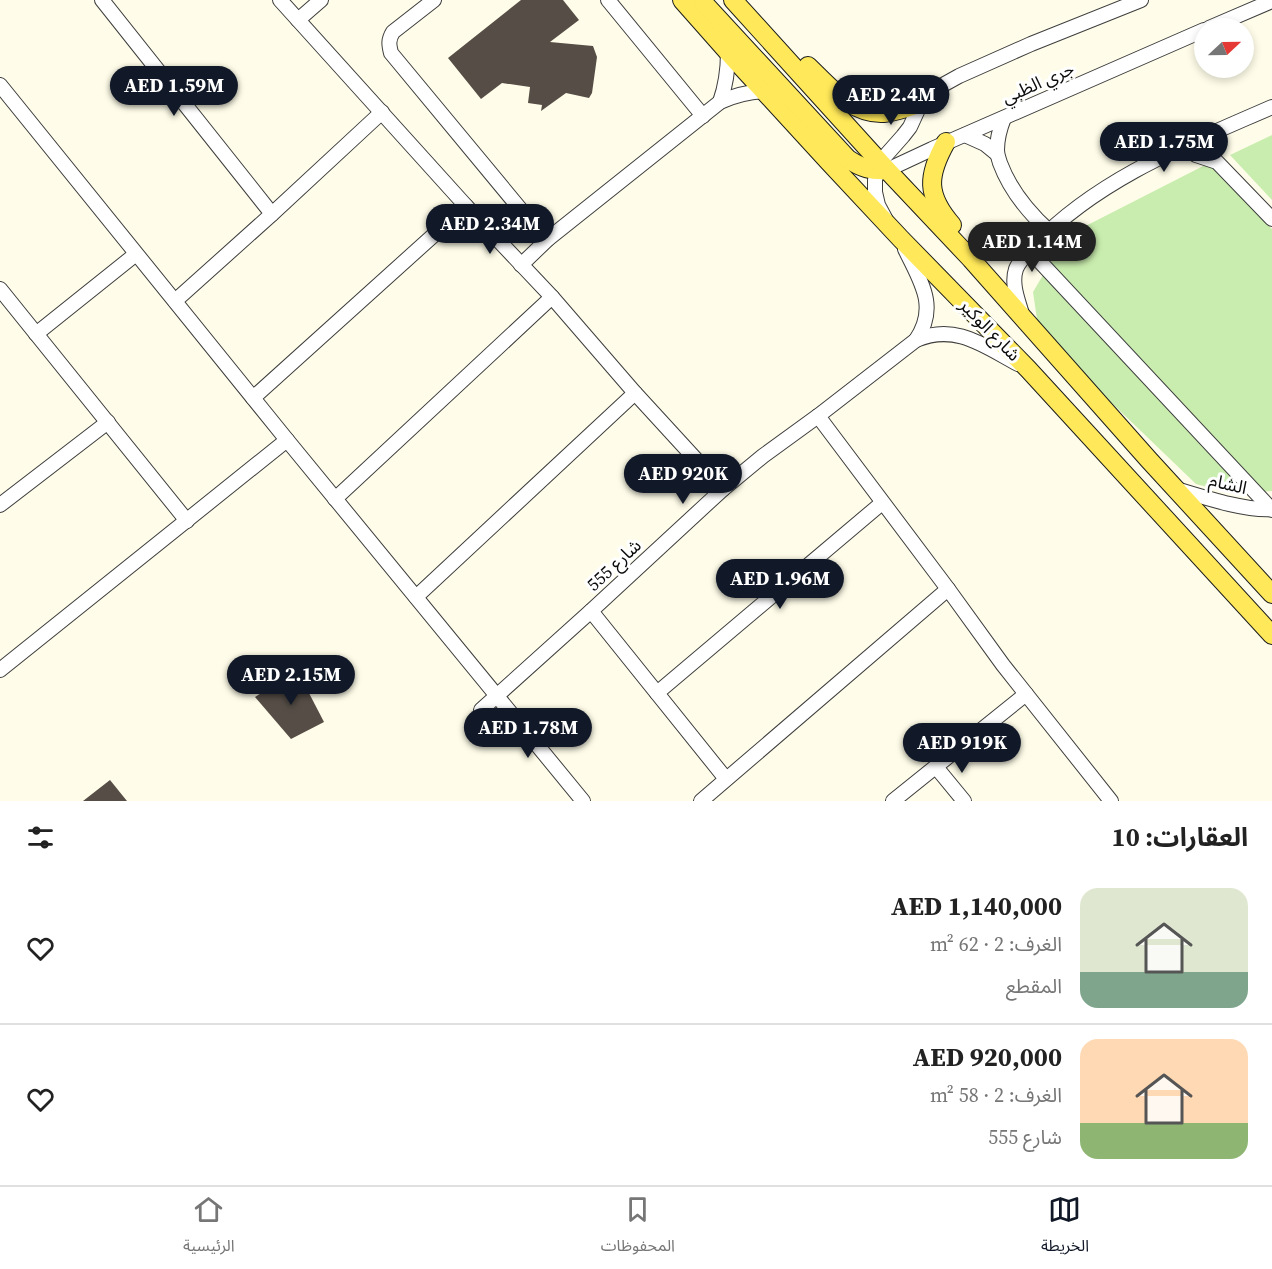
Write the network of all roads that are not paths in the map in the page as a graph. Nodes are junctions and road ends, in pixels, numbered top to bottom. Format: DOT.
graph roads {
  1 [pos="102,0"];
  2 [pos="280,0"];
  3 [pos="321,0"];
  4 [pos="434,0"];
  5 [pos="608,0"];
  6 [pos="682,0"];
  7 [pos="701,0"];
  8 [pos="733,0"];
  9 [pos="1141,0"];
  10 [pos="1272,2"];
  11 [pos="1112,5"];
  12 [pos="1233,18"];
  13 [pos="298,20"];
  14 [pos="1194,34"];
  15 [pos="778,50"];
  16 [pos="728,52"];
  17 [pos="0,86"];
  18 [pos="764,91"];
  19 [pos="720,102"];
  20 [pos="921,103"];
  21 [pos="1272,107"];
  22 [pos="382,112"];
  23 [pos="703,116"];
  24 [pos="1004,118"];
  25 [pos="965,135"];
  26 [pos="946,142"];
  27 [pos="1185,145"];
  28 [pos="996,153"];
  29 [pos="881,168"];
  30 [pos="466,206"];
  31 [pos="272,214"];
  32 [pos="1272,219"];
  33 [pos="1049,231"];
  34 [pos="896,234"];
  35 [pos="548,239"];
  36 [pos="1030,251"];
  37 [pos="136,254"];
  38 [pos="971,259"];
  39 [pos="521,265"];
  40 [pos="0,289"];
  41 [pos="552,297"];
  42 [pos="175,301"];
  43 [pos="1023,318"];
  44 [pos="36,334"];
  45 [pos="916,340"];
  46 [pos="1028,369"];
  47 [pos="635,393"];
  48 [pos="253,398"];
  49 [pos="818,416"];
  50 [pos="108,422"];
  51 [pos="287,440"];
  52 [pos="723,489"];
  53 [pos="1176,489"];
  54 [pos="2,498"];
  55 [pos="336,499"];
  56 [pos="882,503"];
  57 [pos="1272,509"];
  58 [pos="187,521"];
  59 [pos="948,589"];
  60 [pos="1272,594"];
  61 [pos="416,597"];
  62 [pos="591,611"];
  63 [pos="1272,635"];
  64 [pos="0,670"];
  65 [pos="657,693"];
  66 [pos="1026,694"];
  67 [pos="497,696"];
  68 [pos="481,710"];
  69 [pos="936,767"];
  70 [pos="726,779"];
  71 [pos="583,801"];
  72 [pos="701,801"];
  73 [pos="893,801"];
  74 [pos="964,801"];
  75 [pos="1111,801"];
  1 -- 31 [label="street"];
  2 -- 13 [label="street"];
  3 -- 13 [label="street"];
  4 -- 35 [label="street"];
  5 -- 23 [label="street"];
  6 -- 16 [label="main road, شارع الوكير"];
  7 -- 29 [label="main road"];
  8 -- 15 [label="main road, شارع الوكير"];
  9 -- 11 [label="street"];
  10 -- 12 [label="street"];
  11 -- 20 [label="street"];
  13 -- 22 [label="street"];
  14 -- 24 [label="street, جري الظبي"];
  15 -- 20 [label="main road"];
  15 -- 29 [label="main road, شارع الوكير"];
  16 -- 18 [label="main road, شارع الوكير"];
  16 -- 19 [label="street"];
  17 -- 37 [label="street"];
  18 -- 19 [label="street"];
  18 -- 34 [label="main road, شارع الوكير"];
  19 -- 23 [label="street"];
  20 -- 29 [label="street"];
  21 -- 27 [label="street"];
  22 -- 30 [label="street"];
  22 -- 31 [label="street"];
  23 -- 35 [label="street"];
  24 -- 25 [label="street, جري الظبي"];
  24 -- 28 [label="street"];
  25 -- 26 [label="street, جري الظبي"];
  25 -- 28 [label="street"];
  26 -- 29 [label="street, جري الظبي"];
  26 -- 38 [label="main road"];
  27 -- 32 [label="street"];
  27 -- 33 [label="street"];
  28 -- 33 [label="street"];
  29 -- 34 [label="street"];
  29 -- 38 [label="main road, شارع الوكير"];
  30 -- 39 [label="street"];
  30 -- 48 [label="street"];
  31 -- 42 [label="street"];
  33 -- 36 [label="street"];
  34 -- 45 [label="street"];
  34 -- 46 [label="main road, شارع الوكير"];
  35 -- 39 [label="street"];
  36 -- 43 [label="street"];
  36 -- 57 [label="street"];
  37 -- 42 [label="street"];
  37 -- 44 [label="street"];
  38 -- 43 [label="main road, شارع الوكير"];
  39 -- 41 [label="street"];
  40 -- 44 [label="street"];
  41 -- 47 [label="street"];
  41 -- 55 [label="street"];
  42 -- 48 [label="street"];
  43 -- 53 [label="main road, شارع الوكير"];
  44 -- 50 [label="street"];
  45 -- 46 [label="street, شارع 555"];
  45 -- 49 [label="street, شارع 555"];
  46 -- 63 [label="main road, شارع الوكير"];
  47 -- 52 [label="street"];
  47 -- 61 [label="street"];
  48 -- 51 [label="street"];
  49 -- 52 [label="street, شارع 555"];
  49 -- 56 [label="street"];
  50 -- 54 [label="street"];
  50 -- 58 [label="street"];
  51 -- 55 [label="street"];
  51 -- 58 [label="street"];
  52 -- 62 [label="street, شارع 555"];
  53 -- 57 [label="street, الشام"];
  53 -- 60 [label="main road, شارع الوكير"];
  55 -- 61 [label="street"];
  56 -- 59 [label="street"];
  56 -- 65 [label="street"];
  58 -- 64 [label="street"];
  59 -- 66 [label="street"];
  59 -- 70 [label="street"];
  61 -- 67 [label="street"];
  62 -- 65 [label="street"];
  62 -- 67 [label="street, شارع 555"];
  65 -- 70 [label="street"];
  66 -- 69 [label="street"];
  66 -- 75 [label="street"];
  67 -- 68 [label="street, شارع 555"];
  67 -- 71 [label="street"];
  69 -- 73 [label="street"];
  69 -- 74 [label="street"];
  70 -- 72 [label="street"];
}
